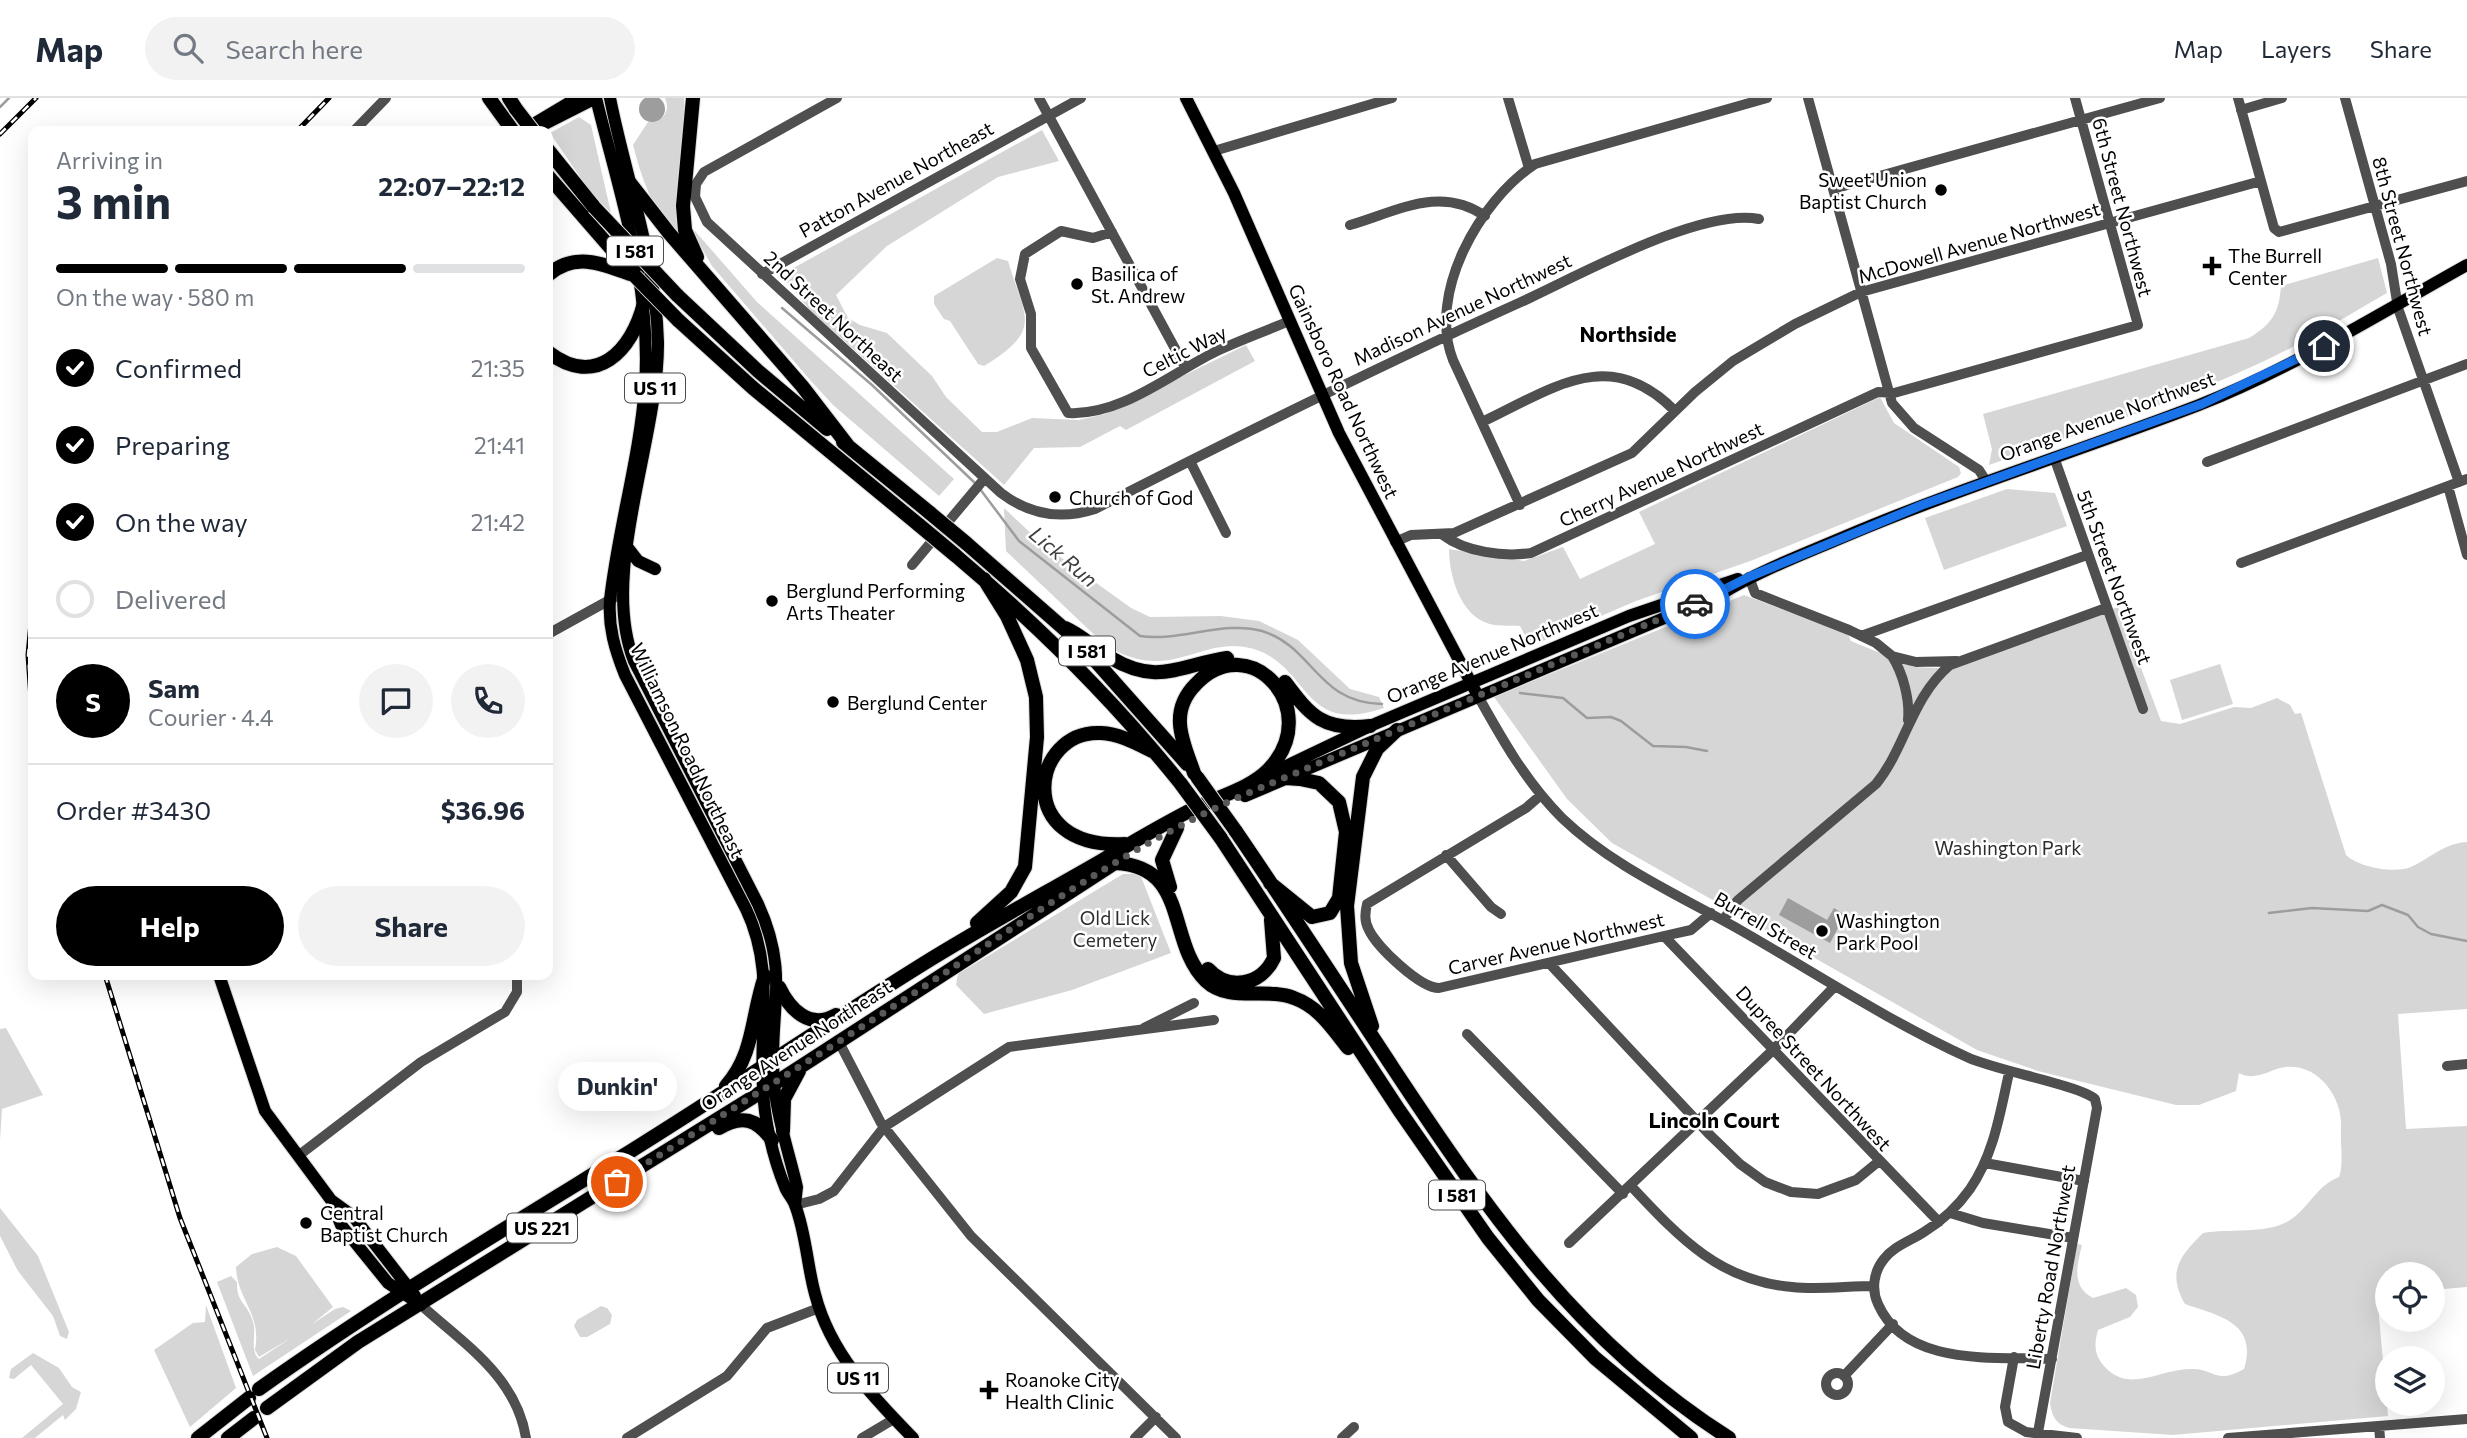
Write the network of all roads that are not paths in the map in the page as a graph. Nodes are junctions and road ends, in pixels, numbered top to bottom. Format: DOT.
graph roads {
  1 [pos="386,98"];
  2 [pos="489,98"];
  3 [pos="577,98"];
  4 [pos="596,98"];
  5 [pos="610,98"];
  6 [pos="693,98"];
  7 [pos="837,98"];
  8 [pos="1039,98"];
  9 [pos="1081,98"];
  10 [pos="1186,98"];
  11 [pos="1392,98"];
  12 [pos="1508,98"];
  13 [pos="1767,98"];
  14 [pos="1808,98"];
  15 [pos="2075,98"];
  16 [pos="2160,98"];
  17 [pos="2238,98"];
  18 [pos="2282,98"];
  19 [pos="2345,98"];
  20 [pos="512,103"];
  21 [pos="2241,110"];
  22 [pos="1049,116"];
  23 [pos="2081,120"];
  24 [pos="359,126"];
  25 [pos="509,126"];
  26 [pos="528,126"];
  27 [pos="530,126"];
  28 [pos="542,126"];
  29 [pos="1213,151"];
  30 [pos="553,156"];
  31 [pos="1529,168"];
  32 [pos="2261,181"];
  33 [pos="2467,181"];
  34 [pos="553,182"];
  35 [pos="630,183"];
  36 [pos="1833,189"];
  37 [pos="2375,206"];
  38 [pos="1485,216"];
  39 [pos="1759,219"];
  40 [pos="2109,222"];
  41 [pos="1350,225"];
  42 [pos="1112,232"];
  43 [pos="2467,265"];
  44 [pos="553,272"];
  45 [pos="762,274"];
  46 [pos="635,276"];
  47 [pos="716,285"];
  48 [pos="1861,292"];
  49 [pos="644,303"];
  50 [pos="2398,303"];
  51 [pos="1289,321"];
  52 [pos="2138,325"];
  53 [pos="1446,336"];
  54 [pos="553,355"];
  55 [pos="2467,364"];
  56 [pos="1185,367"];
  57 [pos="2425,381"];
  58 [pos="1889,391"];
  59 [pos="1320,394"];
  60 [pos="1675,411"];
  61 [pos="1482,422"];
  62 [pos="849,447"];
  63 [pos="2054,457"];
  64 [pos="1190,461"];
  65 [pos="2207,462"];
  66 [pos="2463,480"];
  67 [pos="1986,481"];
  68 [pos="978,486"];
  69 [pos="2448,486"];
  70 [pos="1520,505"];
  71 [pos="1226,533"];
  72 [pos="1443,535"];
  73 [pos="1395,542"];
  74 [pos="628,548"];
  75 [pos="2087,555"];
  76 [pos="2467,555"];
  77 [pos="2241,563"];
  78 [pos="912,565"];
  79 [pos="654,569"];
  80 [pos="1749,577"];
  81 [pos="984,579"];
  82 [pos="616,597"];
  83 [pos="2106,608"];
  84 [pos="1065,628"];
  85 [pos="553,631"];
  86 [pos="1861,636"];
  87 [pos="1892,656"];
  88 [pos="1957,661"];
  89 [pos="1471,683"];
  90 [pos="1478,696"];
  91 [pos="2143,709"];
  92 [pos="1908,720"];
  93 [pos="1370,726"];
  94 [pos="1397,730"];
  95 [pos="1157,754"];
  96 [pos="1195,775"];
  97 [pos="1285,778"];
  98 [pos="1257,780"];
  99 [pos="1541,795"];
  100 [pos="1177,828"];
  101 [pos="1130,844"];
  102 [pos="1028,850"];
  103 [pos="1446,855"];
  104 [pos="1115,863"];
  105 [pos="1270,883"];
  106 [pos="1029,902"];
  107 [pos="1270,912"];
  108 [pos="1710,913"];
  109 [pos="1501,914"];
  110 [pos="1723,920"];
  111 [pos="1664,936"];
  112 [pos="937,956"];
  113 [pos="1549,963"];
  114 [pos="923,964"];
  115 [pos="765,976"];
  116 [pos="219,980"];
  117 [pos="517,980"];
  118 [pos="1835,986"];
  119 [pos="779,988"];
  120 [pos="872,998"];
  121 [pos="1194,1003"];
  122 [pos="1214,1020"];
  123 [pos="1134,1033"];
  124 [pos="1467,1034"];
  125 [pos="839,1042"];
  126 [pos="1773,1050"];
  127 [pos="1382,1051"];
  128 [pos="807,1062"];
  129 [pos="2467,1065"];
  130 [pos="2446,1066"];
  131 [pos="2009,1073"];
  132 [pos="768,1075"];
  133 [pos="1388,1094"];
  134 [pos="716,1098"];
  135 [pos="2096,1102"];
  136 [pos="1699,1121"];
  137 [pos="884,1127"];
  138 [pos="778,1135"];
  139 [pos="664,1152"];
  140 [pos="298,1156"];
  141 [pos="1878,1162"];
  142 [pos="1985,1163"];
  143 [pos="2084,1181"];
  144 [pos="1627,1190"];
  145 [pos="795,1205"];
  146 [pos="1950,1213"];
  147 [pos="1939,1222"];
  148 [pos="2073,1238"];
  149 [pos="1569,1243"];
  150 [pos="1874,1286"];
  151 [pos="406,1291"];
  152 [pos="421,1305"];
  153 [pos="819,1308"];
  154 [pos="1893,1324"];
  155 [pos="2014,1357"];
  156 [pos="2052,1359"];
  157 [pos="1844,1376"];
  158 [pos="267,1408"];
  159 [pos="1156,1417"];
  160 [pos="254,1418"];
  161 [pos="894,1419"];
  162 [pos="2467,1419"];
  163 [pos="2379,1426"];
  164 [pos="1354,1427"];
  165 [pos="2038,1435"];
  166 [pos="198,1438"];
  167 [pos="228,1438"];
  168 [pos="526,1438"];
  169 [pos="627,1438"];
  170 [pos="862,1438"];
  171 [pos="913,1438"];
  172 [pos="1135,1438"];
  173 [pos="1176,1438"];
  174 [pos="1342,1438"];
  175 [pos="1691,1438"];
  176 [pos="1728,1438"];
  177 [pos="2077,1438"];
  178 [pos="2228,1438"];
  179 [pos="2380,1438"];
  1 -- 24 [label="street"];
  2 -- 25 [label="highway"];
  3 -- 27 [label="main road"];
  4 -- 28 [label="main road"];
  4 -- 49 [label="main road, Williamson Road Northeast / US 11"];
  5 -- 35 [label="main road, Williamson Road Northeast / US 11"];
  6 -- 47 [label="highway"];
  7 -- 45 [label="street, 2nd Street Northeast"];
  8 -- 22 [label="street"];
  9 -- 22 [label="street, Patton Avenue Northeast"];
  10 -- 29 [label="main road, Gainsboro Road Northwest"];
  11 -- 29 [label="street"];
  12 -- 31 [label="street"];
  13 -- 31 [label="street"];
  14 -- 36 [label="street"];
  15 -- 23 [label="street, 6th Street Northwest"];
  16 -- 23 [label="street"];
  17 -- 21 [label="street"];
  18 -- 21 [label="street"];
  19 -- 37 [label="street, 8th Street Northwest"];
  20 -- 26 [label="highway, bridge"];
  21 -- 32 [label="street"];
  22 -- 42 [label="street"];
  22 -- 45 [label="street, Patton Avenue Northeast"];
  23 -- 36 [label="street"];
  23 -- 40 [label="street, 6th Street Northwest"];
  29 -- 51 [label="main road, Gainsboro Road Northwest"];
  30 -- 62 [label="highway, I 581, bridge"];
  31 -- 38 [label="street"];
  32 -- 37 [label="street"];
  32 -- 40 [label="street, McDowell Avenue Northwest"];
  33 -- 37 [label="street"];
  34 -- 46 [label="highway, I 581"];
  35 -- 47 [label="highway"];
  35 -- 74 [label="main road, Williamson Road Northeast / US 11"];
  36 -- 48 [label="street"];
  37 -- 50 [label="street, 8th Street Northwest"];
  38 -- 41 [label="street"];
  38 -- 53 [label="street"];
  39 -- 53 [label="street, Madison Avenue Northwest"];
  40 -- 48 [label="street, McDowell Avenue Northwest"];
  40 -- 52 [label="street, 6th Street Northwest"];
  42 -- 56 [label="street"];
  42 -- 56 [label="street, Celtic Way"];
  43 -- 50 [label="main road, Orange Avenue Northwest"];
  44 -- 46 [label="highway"];
  45 -- 68 [label="street, 2nd Street Northeast"];
  46 -- 81 [label="highway, I 581, bridge"];
  47 -- 62 [label="highway"];
  48 -- 58 [label="street"];
  48 -- 60 [label="street, McDowell Avenue Northwest"];
  49 -- 54 [label="highway"];
  49 -- 82 [label="main road, Williamson Road Northeast / US 11"];
  50 -- 57 [label="street, 8th Street Northwest"];
  50 -- 63 [label="main road, Orange Avenue Northwest"];
  51 -- 56 [label="street, Celtic Way"];
  51 -- 59 [label="main road, Gainsboro Road Northwest"];
  52 -- 58 [label="street, Cherry Avenue Northwest"];
  53 -- 59 [label="street, Madison Avenue Northwest"];
  53 -- 61 [label="street"];
  55 -- 57 [label="street"];
  57 -- 65 [label="street"];
  57 -- 66 [label="street, 8th Street Northwest"];
  58 -- 67 [label="street"];
  58 -- 72 [label="street, Cherry Avenue Northwest"];
  59 -- 64 [label="street, Madison Avenue Northwest"];
  59 -- 73 [label="main road, Gainsboro Road Northwest"];
  60 -- 61 [label="street"];
  60 -- 70 [label="street, McDowell Avenue Northwest"];
  61 -- 70 [label="street"];
  62 -- 84 [label="highway, I 581, bridge"];
  63 -- 67 [label="main road, Orange Avenue Northwest"];
  63 -- 75 [label="street, 5th Street Northwest"];
  64 -- 68 [label="street, 2nd Street Northeast"];
  64 -- 71 [label="street"];
  66 -- 69 [label="street"];
  67 -- 80 [label="main road, Orange Avenue Northwest"];
  68 -- 78 [label="street"];
  69 -- 76 [label="street"];
  69 -- 77 [label="street"];
  70 -- 72 [label="street, McDowell Avenue Northwest"];
  72 -- 73 [label="street, McDowell Avenue Northwest"];
  73 -- 89 [label="main road, Gainsboro Road Northwest"];
  74 -- 79 [label="main road"];
  74 -- 82 [label="main road, Williamson Road Northeast / US 11"];
  75 -- 83 [label="street, 5th Street Northwest"];
  75 -- 86 [label="street"];
  80 -- 86 [label="street"];
  80 -- 89 [label="main road, Orange Avenue Northwest"];
  80 -- 90 [label="main road, Orange Avenue Northwest"];
  81 -- 95 [label="highway, I 581"];
  81 -- 102 [label="highway"];
  82 -- 85 [label="street"];
  82 -- 115 [label="main road, Williamson Road Northeast / US 11"];
  82 -- 119 [label="main road, Williamson Road Northeast / US 11"];
  83 -- 88 [label="street"];
  83 -- 91 [label="street, 5th Street Northwest"];
  84 -- 93 [label="highway"];
  84 -- 96 [label="highway, I 581"];
  86 -- 87 [label="street"];
  87 -- 88 [label="street"];
  87 -- 92 [label="street"];
  88 -- 92 [label="street"];
  89 -- 90 [label="main road, Gainsboro Road Northwest"];
  89 -- 93 [label="main road, Orange Avenue Northwest"];
  90 -- 94 [label="main road, Orange Avenue Northwest"];
  90 -- 99 [label="street, Burrell Street"];
  92 -- 110 [label="street"];
  93 -- 98 [label="main road, Orange Avenue Northwest"];
  94 -- 97 [label="main road, Orange Avenue Northwest"];
  94 -- 127 [label="highway"];
  95 -- 101 [label="highway"];
  95 -- 107 [label="highway, I 581, bridge"];
  96 -- 98 [label="highway"];
  96 -- 105 [label="highway, I 581, bridge"];
  97 -- 100 [label="highway, Orange Avenue Northeast"];
  97 -- 105 [label="highway"];
  98 -- 101 [label="highway, Orange Avenue Northeast"];
  99 -- 103 [label="street"];
  99 -- 108 [label="street, Burrell Street"];
  100 -- 104 [label="highway, Orange Avenue Northeast"];
  100 -- 107 [label="highway"];
  101 -- 106 [label="highway, Orange Avenue Northeast"];
  102 -- 106 [label="highway"];
  102 -- 114 [label="highway"];
  103 -- 109 [label="street"];
  103 -- 113 [label="street, Carver Avenue Northwest"];
  104 -- 125 [label="highway, Orange Avenue Northeast"];
  104 -- 133 [label="highway"];
  105 -- 127 [label="highway, I 581"];
  106 -- 112 [label="highway, Orange Avenue Northeast"];
  107 -- 133 [label="highway, I 581"];
  108 -- 110 [label="street, Burrell Street"];
  108 -- 111 [label="street, Carver Avenue Northwest"];
  110 -- 118 [label="street, Burrell Street"];
  111 -- 113 [label="street, Carver Avenue Northwest"];
  111 -- 126 [label="street, Dupree Street Northwest"];
  112 -- 114 [label="highway, Orange Avenue Northeast"];
  112 -- 132 [label="highway"];
  113 -- 136 [label="street"];
  114 -- 120 [label="highway, Orange Avenue Northeast"];
  115 -- 132 [label="main road, Williamson Road Northeast / US 11"];
  115 -- 134 [label="highway"];
  116 -- 140 [label="main road"];
  117 -- 140 [label="street"];
  118 -- 126 [label="street"];
  118 -- 131 [label="street, Burrell Street"];
  119 -- 120 [label="highway"];
  119 -- 132 [label="main road, Williamson Road Northeast / US 11"];
  120 -- 132 [label="highway, Orange Avenue Northeast"];
  121 -- 123 [label="street"];
  122 -- 123 [label="street"];
  123 -- 137 [label="street"];
  124 -- 144 [label="street"];
  125 -- 128 [label="highway, Orange Avenue Northeast"];
  125 -- 137 [label="street"];
  126 -- 136 [label="street"];
  126 -- 141 [label="street, Dupree Street Northwest"];
  127 -- 176 [label="highway, I 581"];
  128 -- 132 [label="highway, Orange Avenue Northeast"];
  128 -- 138 [label="highway"];
  129 -- 130 [label="street"];
  131 -- 135 [label="street, Burrell Street"];
  131 -- 142 [label="street"];
  132 -- 134 [label="highway, Orange Avenue Northeast / US 221"];
  132 -- 138 [label="main road, Williamson Road Northeast / US 11"];
  132 -- 139 [label="highway, Orange Avenue Northeast / US 221"];
  133 -- 175 [label="highway, I 581"];
  134 -- 151 [label="highway, Orange Avenue Northeast / US 221"];
  135 -- 143 [label="street, Liberty Road Northwest"];
  136 -- 141 [label="street"];
  136 -- 144 [label="street"];
  137 -- 145 [label="street"];
  137 -- 159 [label="street"];
  138 -- 139 [label="highway"];
  138 -- 145 [label="main road, Williamson Road Northeast / US 11"];
  139 -- 152 [label="highway, Orange Avenue Northeast / US 221"];
  140 -- 151 [label="main road"];
  141 -- 147 [label="street, Dupree Street Northwest"];
  142 -- 143 [label="street"];
  142 -- 146 [label="street"];
  143 -- 148 [label="street, Liberty Road Northwest"];
  144 -- 149 [label="street"];
  144 -- 150 [label="street"];
  145 -- 153 [label="main road, Williamson Road Northeast / US 11"];
  146 -- 147 [label="street"];
  146 -- 148 [label="street"];
  147 -- 150 [label="street"];
  148 -- 156 [label="street, Liberty Road Northwest"];
  150 -- 154 [label="street"];
  151 -- 152 [label="main road"];
  151 -- 166 [label="highway, Orange Avenue Northeast / US 221"];
  152 -- 158 [label="highway, Orange Avenue Northeast / US 221"];
  152 -- 168 [label="street"];
  153 -- 161 [label="main road, Williamson Road Northeast / US 11"];
  153 -- 169 [label="street"];
  154 -- 155 [label="street"];
  154 -- 157 [label="street"];
  155 -- 156 [label="street"];
  155 -- 165 [label="street"];
  156 -- 165 [label="street, Liberty Road Northwest"];
  159 -- 172 [label="street"];
  159 -- 173 [label="street"];
  160 -- 167 [label="highway"];
  161 -- 170 [label="street"];
  161 -- 171 [label="main road, Williamson Road Northeast / US 11"];
  162 -- 163 [label="street"];
  163 -- 178 [label="street"];
  163 -- 179 [label="street"];
  164 -- 174 [label="street"];
  165 -- 177 [label="street"];
}
